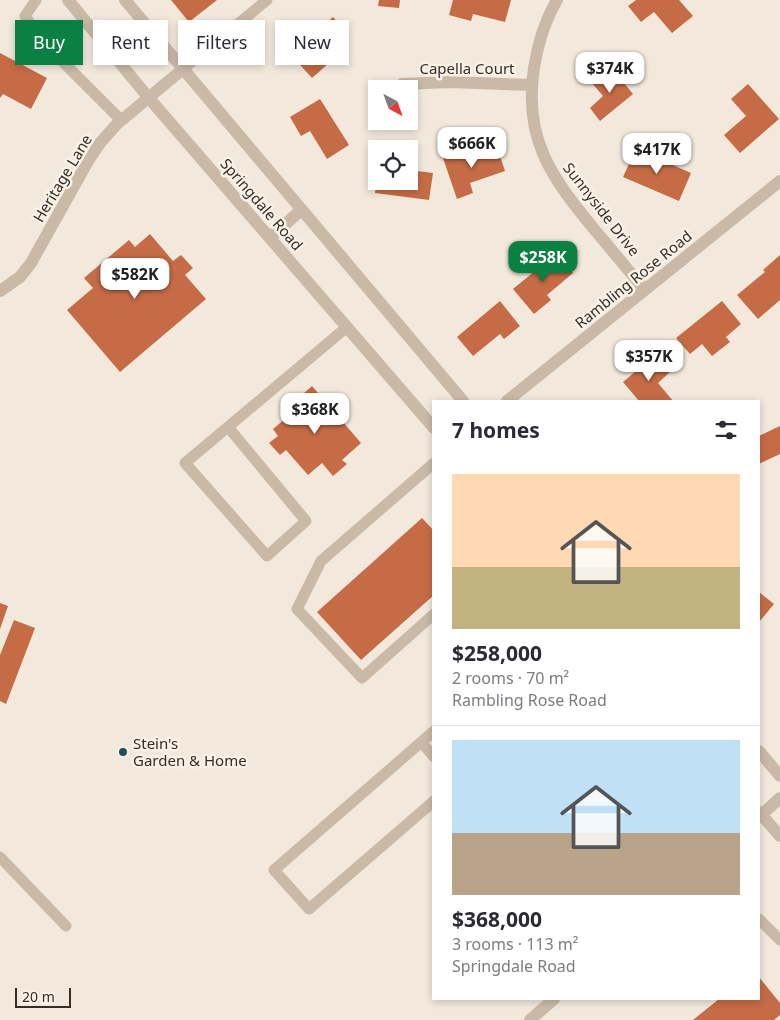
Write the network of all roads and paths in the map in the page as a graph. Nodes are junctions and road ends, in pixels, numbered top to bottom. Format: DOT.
graph roads {
  1 [pos="36,0"];
  2 [pos="68,0"];
  3 [pos="125,0"];
  4 [pos="267,0"];
  5 [pos="558,0"];
  6 [pos="183,69"];
  7 [pos="418,83"];
  8 [pos="531,85"];
  9 [pos="148,97"];
  10 [pos="122,120"];
  11 [pos="780,181"];
  12 [pos="302,210"];
  13 [pos="270,238"];
  14 [pos="645,290"];
  15 [pos="0,291"];
  16 [pos="346,327"];
  17 [pos="462,400"];
  18 [pos="508,400"];
  19 [pos="432,426"];
  20 [pos="228,427"];
  21 [pos="432,465"];
  22 [pos="432,616"];
  23 [pos="432,733"];
  24 [pos="421,742"];
  25 [pos="760,752"];
  26 [pos="432,755"];
  27 [pos="780,776"];
  28 [pos="780,798"];
  29 [pos="432,804"];
  30 [pos="760,814"];
  31 [pos="780,836"];
  32 [pos="0,857"];
  33 [pos="760,920"];
  34 [pos="66,926"];
  35 [pos="780,940"];
  36 [pos="553,1000"];
  37 [pos="530,1020"];
  1 -- 10 [label="lane"];
  2 -- 9 [label="street, Springdale Road"];
  3 -- 6 [label="street, Springdale Road"];
  4 -- 6 [label="lane"];
  5 -- 8 [label="street, Sunnyside Drive"];
  6 -- 9 [label="street, Heritage Lane"];
  6 -- 12 [label="street, Springdale Road"];
  7 -- 8 [label="street, Capella Court"];
  8 -- 14 [label="street, Sunnyside Drive"];
  9 -- 10 [label="street, Heritage Lane"];
  9 -- 13 [label="street, Springdale Road"];
  10 -- 15 [label="street, Heritage Lane"];
  11 -- 14 [label="street, Rambling Rose Road"];
  12 -- 13 [label="street"];
  12 -- 17 [label="street, Springdale Road"];
  13 -- 16 [label="street, Springdale Road"];
  14 -- 18 [label="street, Rambling Rose Road"];
  16 -- 19 [label="street, Springdale Road"];
  16 -- 20 [label="lane"];
  20 -- 20 [label="lane"];
  21 -- 22 [label="lane"];
  23 -- 24 [label="lane"];
  24 -- 26 [label="lane"];
  24 -- 29 [label="lane"];
  25 -- 27 [label="street"];
  28 -- 30 [label="street"];
  30 -- 31 [label="street"];
  32 -- 34 [label="lane"];
  33 -- 35 [label="lane"];
  36 -- 37 [label="street"];
}
